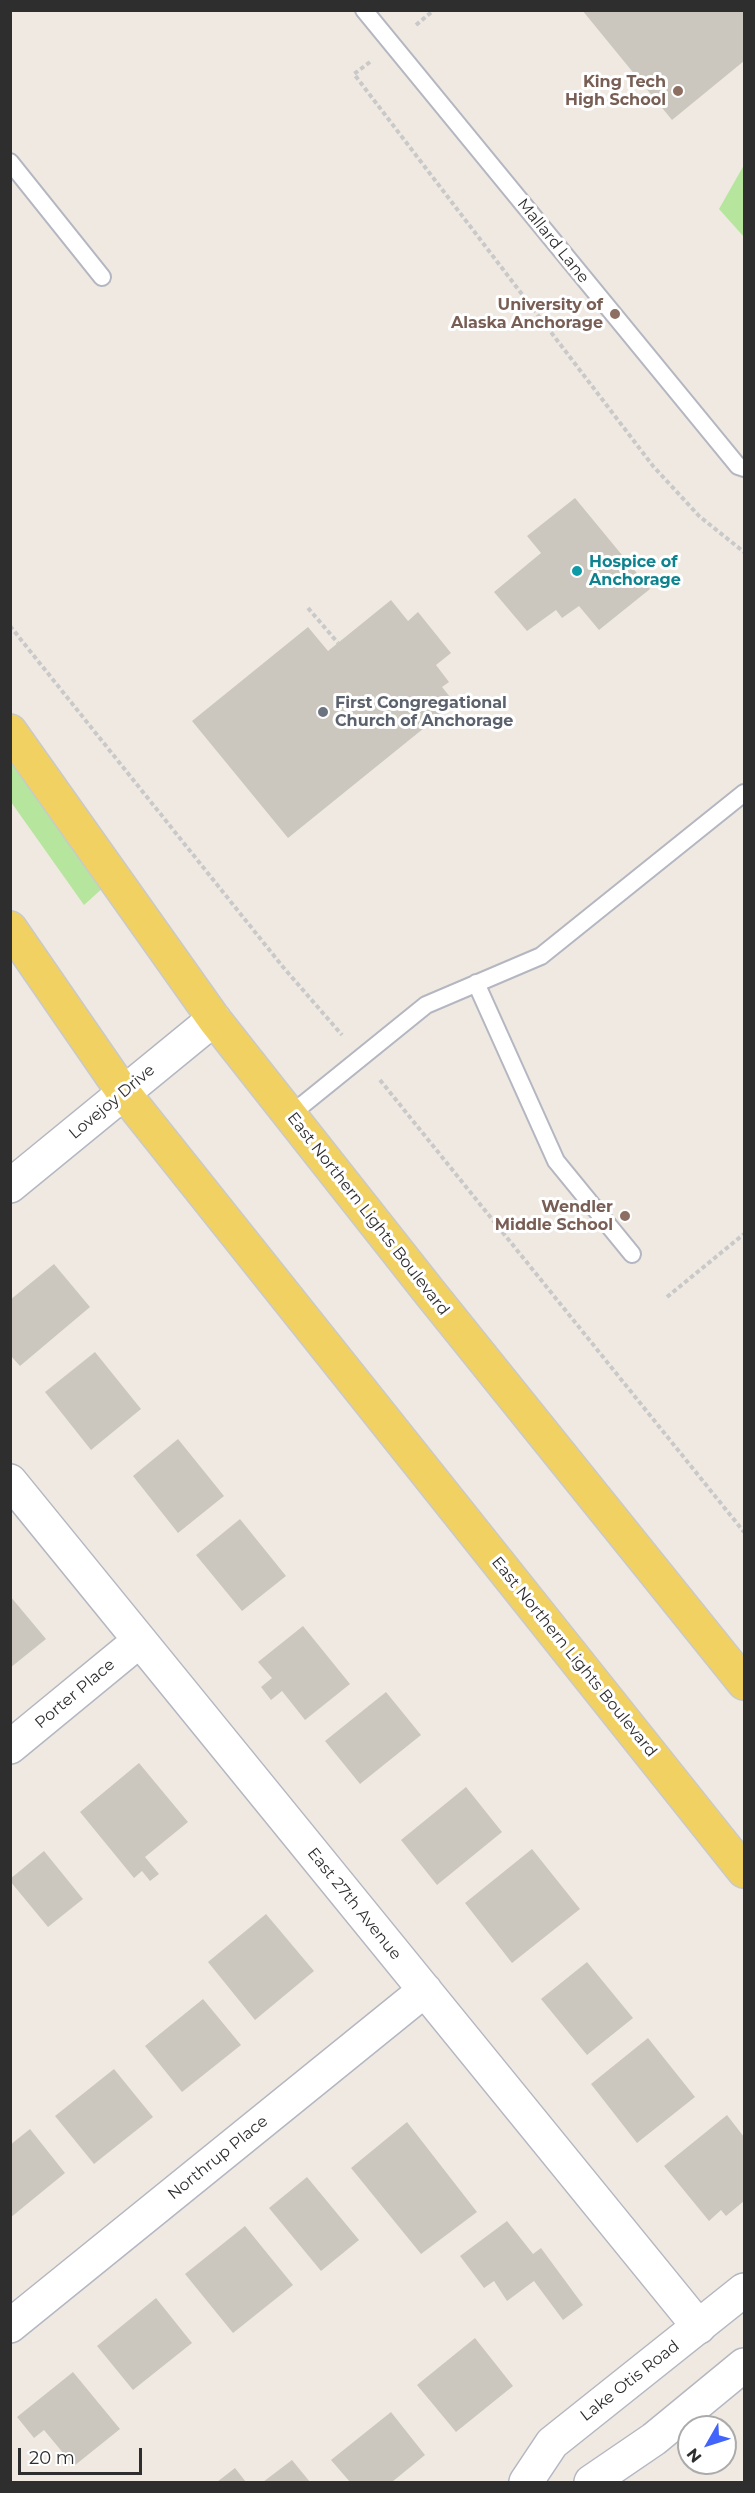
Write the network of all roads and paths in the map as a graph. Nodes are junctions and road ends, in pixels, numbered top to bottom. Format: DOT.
graph roads {
  1 [pos="364,10"];
  2 [pos="434,10"];
  3 [pos="392,44"];
  4 [pos="10,162"];
  5 [pos="102,277"];
  6 [pos="744,468"];
  7 [pos="744,552"];
  8 [pos="308,608"];
  9 [pos="338,643"];
  10 [pos="10,730"];
  11 [pos="744,793"];
  12 [pos="10,928"];
  13 [pos="476,983"];
  14 [pos="214,1018"];
  15 [pos="123,1092"];
  16 [pos="290,1114"];
  17 [pos="10,1186"];
  18 [pos="744,1234"];
  19 [pos="632,1254"];
  20 [pos="667,1297"];
  21 [pos="10,1480"];
  22 [pos="139,1641"];
  23 [pos="744,1683"];
  24 [pos="10,1747"];
  25 [pos="744,1871"];
  26 [pos="425,1990"];
  27 [pos="744,2290"];
  28 [pos="10,2326"];
  29 [pos="699,2327"];
  30 [pos="744,2365"];
  31 [pos="526,2482"];
  32 [pos="591,2482"];
  1 -- 3 [label="lane, Mallard Lane"];
  2 -- 3 [label="path"];
  3 -- 6 [label="lane, Mallard Lane"];
  3 -- 7 [label="path"];
  4 -- 5 [label="lane"];
  8 -- 9 [label="path"];
  10 -- 14 [label="main road, East Northern Lights Boulevard"];
  11 -- 13 [label="lane"];
  12 -- 15 [label="main road, East Northern Lights Boulevard"];
  13 -- 16 [label="lane"];
  13 -- 19 [label="lane"];
  14 -- 15 [label="street, Lovejoy Drive"];
  14 -- 16 [label="main road, East Northern Lights Boulevard"];
  15 -- 17 [label="street, Lovejoy Drive"];
  15 -- 25 [label="main road, East Northern Lights Boulevard"];
  16 -- 23 [label="main road, East Northern Lights Boulevard"];
  18 -- 20 [label="path"];
  21 -- 22 [label="street, East 27th Avenue"];
  22 -- 24 [label="street, Porter Place"];
  22 -- 26 [label="street, East 27th Avenue"];
  26 -- 28 [label="street, Northrup Place"];
  26 -- 29 [label="street, East 27th Avenue"];
  27 -- 29 [label="street, Lake Otis Road"];
  29 -- 31 [label="street, Lake Otis Road"];
  30 -- 32 [label="street"];
}
